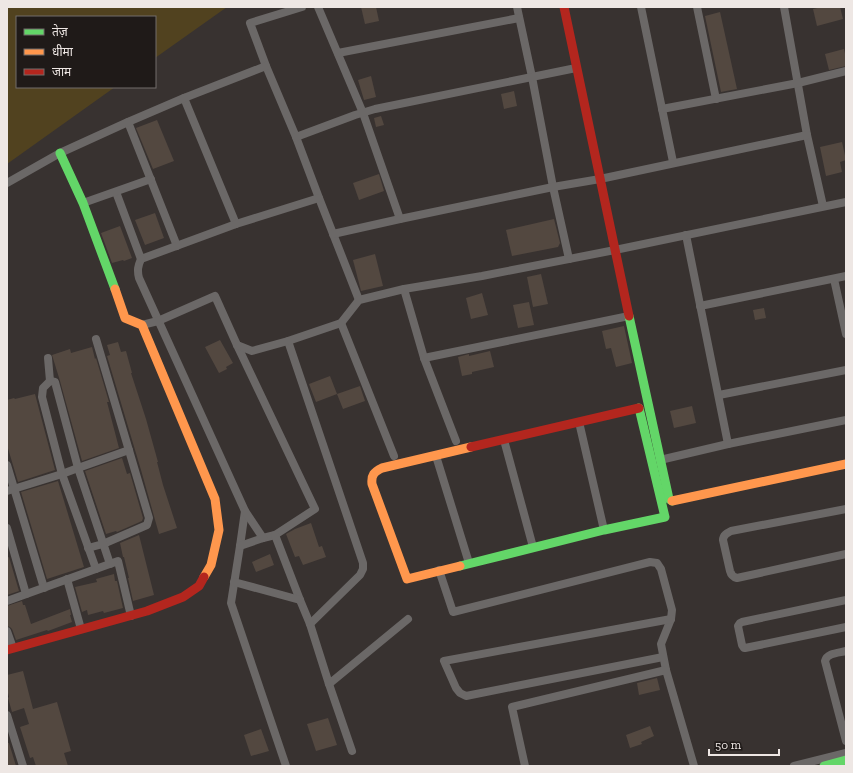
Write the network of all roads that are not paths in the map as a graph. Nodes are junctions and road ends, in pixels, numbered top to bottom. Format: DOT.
graph roads {
  1 [pos="302,7"];
  2 [pos="318,7"];
  3 [pos="517,7"];
  4 [pos="564,7"];
  5 [pos="641,7"];
  6 [pos="697,7"];
  7 [pos="784,7"];
  8 [pos="519,18"];
  9 [pos="338,53"];
  10 [pos="266,66"];
  11 [pos="576,68"];
  12 [pos="846,71"];
  13 [pos="532,77"];
  14 [pos="798,83"];
  15 [pos="184,98"];
  16 [pos="716,99"];
  17 [pos="662,109"];
  18 [pos="363,113"];
  19 [pos="128,122"];
  20 [pos="807,135"];
  21 [pos="296,137"];
  22 [pos="60,153"];
  23 [pos="673,162"];
  24 [pos="151,179"];
  25 [pos="600,179"];
  26 [pos="7,183"];
  27 [pos="553,187"];
  28 [pos="116,192"];
  29 [pos="319,198"];
  30 [pos="846,202"];
  31 [pos="83,203"];
  32 [pos="823,206"];
  33 [pos="400,219"];
  34 [pos="236,224"];
  35 [pos="333,234"];
  36 [pos="686,235"];
  37 [pos="177,246"];
  38 [pos="615,250"];
  39 [pos="141,259"];
  40 [pos="568,259"];
  41 [pos="846,276"];
  42 [pos="834,279"];
  43 [pos="404,290"];
  44 [pos="359,300"];
  45 [pos="700,306"];
  46 [pos="629,316"];
  47 [pos="158,321"];
  48 [pos="341,323"];
  49 [pos="142,325"];
  50 [pos="846,334"];
  51 [pos="96,339"];
  52 [pos="288,341"];
  53 [pos="237,346"];
  54 [pos="48,358"];
  55 [pos="424,358"];
  56 [pos="846,370"];
  57 [pos="50,381"];
  58 [pos="718,395"];
  59 [pos="846,420"];
  60 [pos="579,422"];
  61 [pos="504,440"];
  62 [pos="456,441"];
  63 [pos="728,444"];
  64 [pos="129,450"];
  65 [pos="394,456"];
  66 [pos="436,456"];
  67 [pos="660,460"];
  68 [pos="846,464"];
  69 [pos="7,465"];
  70 [pos="78,468"];
  71 [pos="62,474"];
  72 [pos="11,490"];
  73 [pos="846,509"];
  74 [pos="245,511"];
  75 [pos="7,528"];
  76 [pos="604,530"];
  77 [pos="275,535"];
  78 [pos="263,538"];
  79 [pos="104,544"];
  80 [pos="240,546"];
  81 [pos="534,547"];
  82 [pos="88,548"];
  83 [pos="846,554"];
  84 [pos="469,563"];
  85 [pos="110,564"];
  86 [pos="96,569"];
  87 [pos="439,570"];
  88 [pos="67,580"];
  89 [pos="234,582"];
  90 [pos="44,588"];
  91 [pos="26,594"];
  92 [pos="300,600"];
  93 [pos="846,600"];
  94 [pos="7,601"];
  95 [pos="131,616"];
  96 [pos="408,619"];
  97 [pos="671,619"];
  98 [pos="310,624"];
  99 [pos="846,627"];
  100 [pos="82,629"];
  101 [pos="7,630"];
  102 [pos="10,649"];
  103 [pos="846,651"];
  104 [pos="663,657"];
  105 [pos="666,670"];
  106 [pos="329,684"];
  107 [pos="7,716"];
  108 [pos="846,741"];
  109 [pos="352,751"];
  110 [pos="846,753"];
  111 [pos="846,760"];
  112 [pos="23,766"];
  113 [pos="286,766"];
  114 [pos="525,766"];
  115 [pos="694,766"];
  116 [pos="794,766"];
  117 [pos="824,766"];
  1 -- 10 [label="street"];
  2 -- 9 [label="street"];
  3 -- 8 [label="street"];
  4 -- 11 [label="street"];
  5 -- 17 [label="street"];
  6 -- 16 [label="street"];
  7 -- 14 [label="street"];
  8 -- 9 [label="street"];
  8 -- 13 [label="street"];
  9 -- 18 [label="street"];
  10 -- 15 [label="street"];
  10 -- 21 [label="street"];
  11 -- 13 [label="street"];
  11 -- 25 [label="street"];
  12 -- 14 [label="street"];
  13 -- 18 [label="street"];
  13 -- 27 [label="street"];
  14 -- 16 [label="street"];
  14 -- 20 [label="street"];
  15 -- 19 [label="street"];
  15 -- 34 [label="street"];
  16 -- 17 [label="street"];
  17 -- 23 [label="street"];
  18 -- 21 [label="street"];
  18 -- 33 [label="street"];
  19 -- 22 [label="street"];
  19 -- 24 [label="street"];
  20 -- 23 [label="street"];
  20 -- 32 [label="street"];
  21 -- 29 [label="street"];
  22 -- 26 [label="street"];
  22 -- 31 [label="street"];
  23 -- 25 [label="street"];
  24 -- 28 [label="street"];
  24 -- 37 [label="street"];
  25 -- 27 [label="street"];
  25 -- 38 [label="street"];
  27 -- 33 [label="street"];
  27 -- 40 [label="street"];
  28 -- 31 [label="street"];
  28 -- 39 [label="street"];
  29 -- 34 [label="street"];
  29 -- 35 [label="street"];
  30 -- 32 [label="street"];
  31 -- 49 [label="street"];
  32 -- 36 [label="street"];
  33 -- 35 [label="street"];
  34 -- 37 [label="street"];
  35 -- 44 [label="street"];
  36 -- 38 [label="street"];
  36 -- 45 [label="street"];
  37 -- 39 [label="street"];
  38 -- 40 [label="street"];
  38 -- 46 [label="street"];
  39 -- 47 [label="street"];
  40 -- 43 [label="street"];
  41 -- 42 [label="street"];
  42 -- 45 [label="street"];
  42 -- 50 [label="street"];
  43 -- 44 [label="street"];
  43 -- 55 [label="street"];
  44 -- 48 [label="street"];
  45 -- 58 [label="street"];
  46 -- 55 [label="street"];
  46 -- 67 [label="street"];
  47 -- 49 [label="street"];
  47 -- 53 [label="street"];
  47 -- 74 [label="street"];
  48 -- 52 [label="street"];
  48 -- 65 [label="street"];
  49 -- 95 [label="street"];
  51 -- 64 [label="street"];
  52 -- 53 [label="street"];
  52 -- 98 [label="street"];
  53 -- 77 [label="street"];
  54 -- 57 [label="street"];
  55 -- 62 [label="street"];
  56 -- 58 [label="street"];
  57 -- 70 [label="street"];
  57 -- 71 [label="street"];
  58 -- 63 [label="street"];
  59 -- 63 [label="street"];
  60 -- 61 [label="street"];
  60 -- 76 [label="street"];
  60 -- 76 [label="street"];
  61 -- 66 [label="street"];
  61 -- 81 [label="street"];
  63 -- 67 [label="street"];
  64 -- 70 [label="street"];
  64 -- 79 [label="street"];
  66 -- 84 [label="street"];
  66 -- 87 [label="street"];
  67 -- 68 [label="street"];
  69 -- 72 [label="street"];
  70 -- 71 [label="street"];
  70 -- 79 [label="street"];
  71 -- 72 [label="street"];
  71 -- 82 [label="street"];
  72 -- 90 [label="street"];
  73 -- 83 [label="street"];
  74 -- 78 [label="street"];
  74 -- 80 [label="street"];
  75 -- 91 [label="street"];
  76 -- 81 [label="street"];
  77 -- 78 [label="street"];
  77 -- 92 [label="street"];
  78 -- 80 [label="street"];
  79 -- 82 [label="street"];
  79 -- 85 [label="street"];
  80 -- 89 [label="street"];
  81 -- 84 [label="street"];
  82 -- 86 [label="street"];
  84 -- 87 [label="street"];
  85 -- 86 [label="street"];
  85 -- 95 [label="street"];
  86 -- 88 [label="street"];
  87 -- 97 [label="street"];
  88 -- 90 [label="street"];
  88 -- 100 [label="street"];
  89 -- 92 [label="street"];
  89 -- 113 [label="street"];
  90 -- 91 [label="street"];
  91 -- 94 [label="street"];
  92 -- 98 [label="street"];
  93 -- 99 [label="street"];
  95 -- 100 [label="street"];
  96 -- 106 [label="street"];
  97 -- 104 [label="street"];
  97 -- 104 [label="street"];
  98 -- 106 [label="street"];
  100 -- 102 [label="street"];
  101 -- 102 [label="street"];
  103 -- 108 [label="street"];
  104 -- 105 [label="street"];
  105 -- 114 [label="street"];
  105 -- 115 [label="street"];
  106 -- 109 [label="street"];
  107 -- 112 [label="street"];
  110 -- 116 [label="street"];
  111 -- 117 [label="street"];
}
